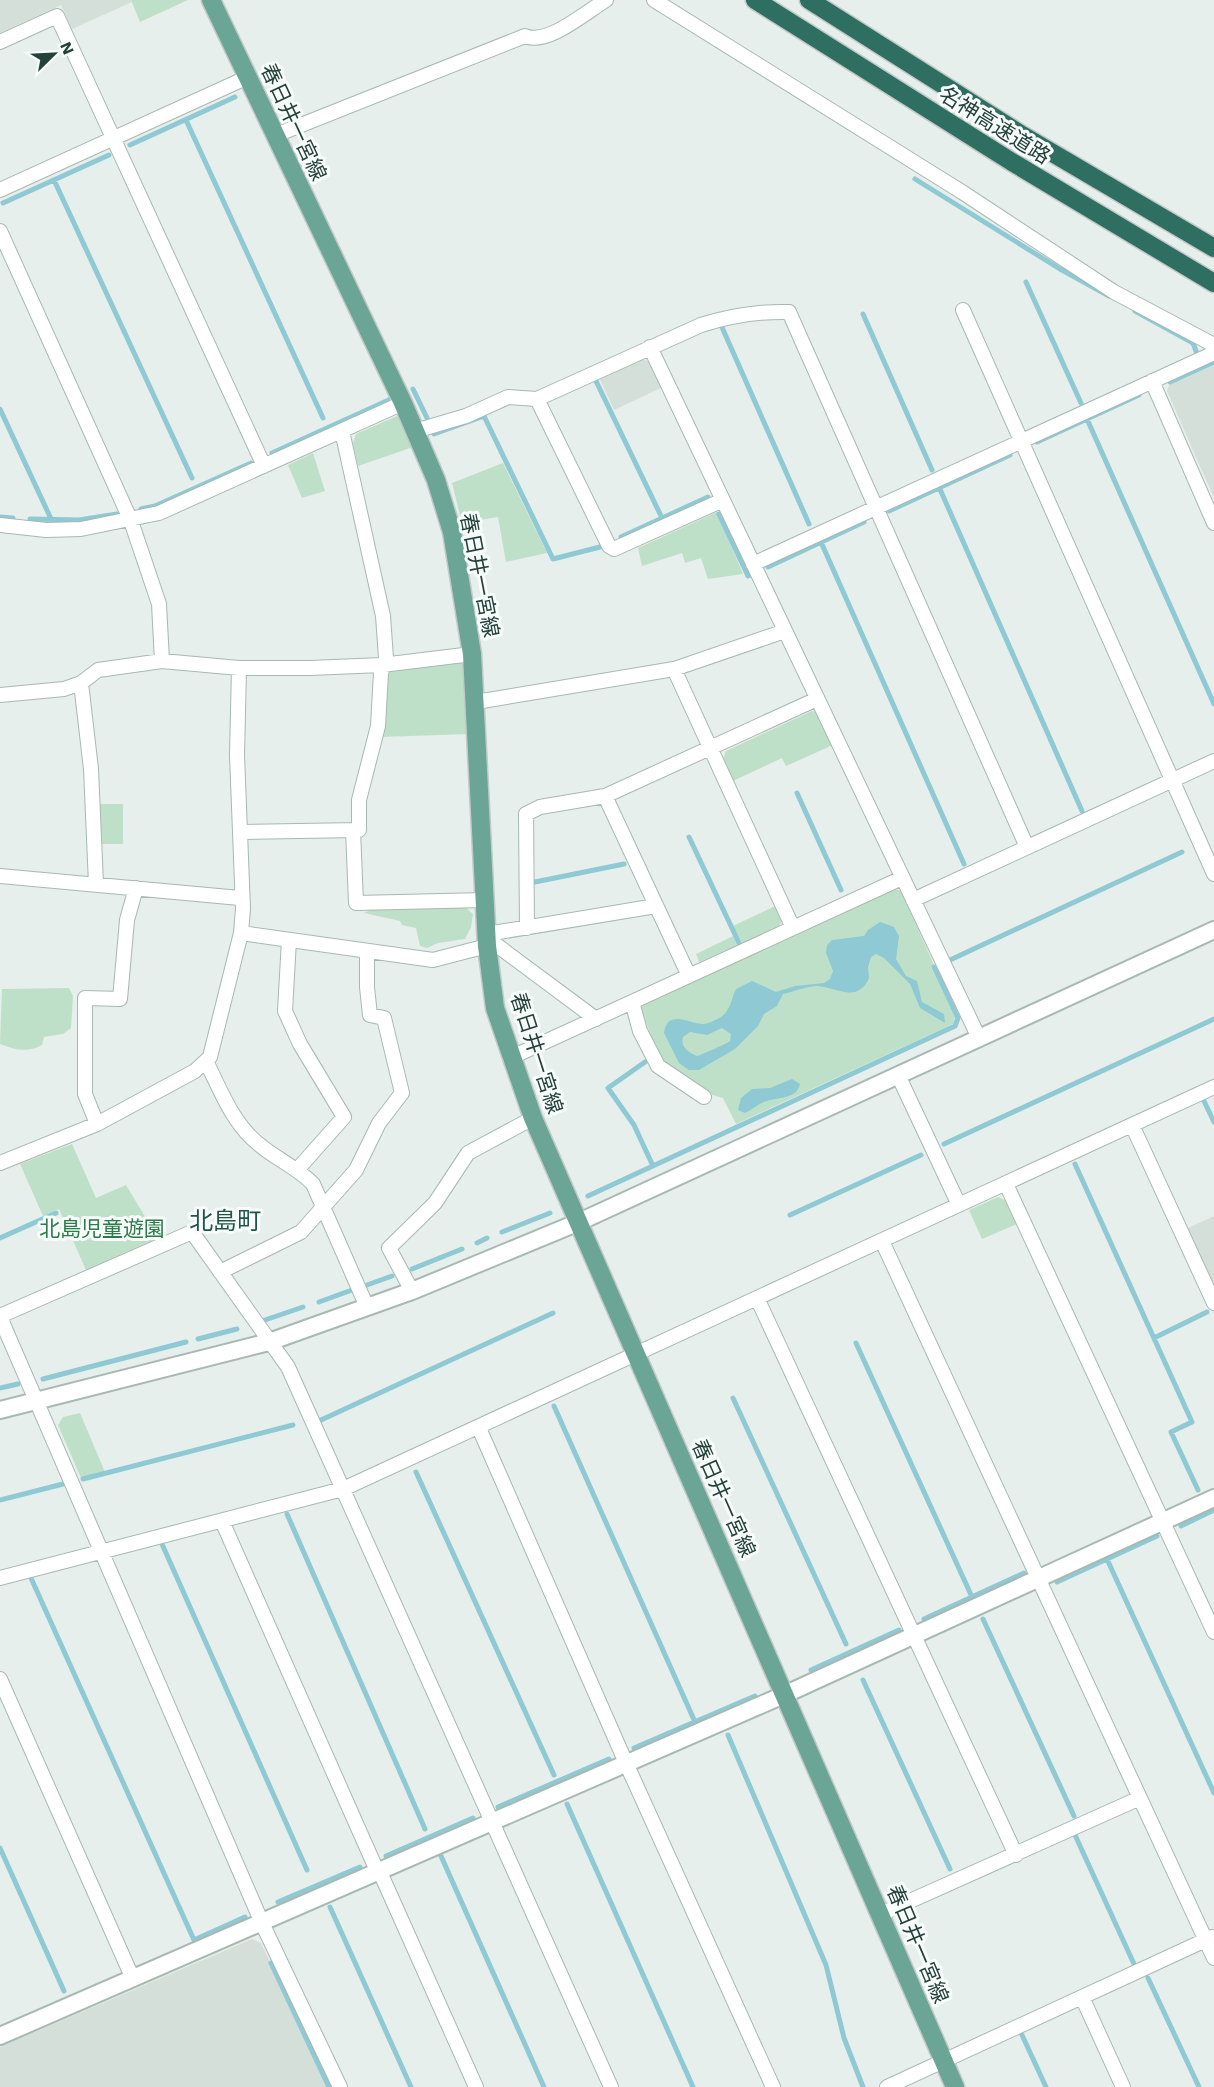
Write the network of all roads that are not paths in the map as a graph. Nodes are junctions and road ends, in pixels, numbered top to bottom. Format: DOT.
graph roads {
  1 [pos="211,0"];
  2 [pos="606,0"];
  3 [pos="654,0"];
  4 [pos="755,0"];
  5 [pos="809,0"];
  6 [pos="0,42"];
  7 [pos="248,77"];
  8 [pos="276,135"];
  9 [pos="114,139"];
  10 [pos="0,190"];
  11 [pos="0,231"];
  12 [pos="1214,248"];
  13 [pos="1214,283"];
  14 [pos="963,310"];
  15 [pos="1214,345"];
  16 [pos="650,347"];
  17 [pos="1214,353"];
  18 [pos="1152,381"];
  19 [pos="537,399"];
  20 [pos="403,404"];
  21 [pos="342,431"];
  22 [pos="415,431"];
  23 [pos="1022,441"];
  24 [pos="264,466"];
  25 [pos="723,500"];
  26 [pos="875,508"];
  27 [pos="131,520"];
  28 [pos="1214,523"];
  29 [pos="0,525"];
  30 [pos="753,564"];
  31 [pos="785,631"];
  32 [pos="472,654"];
  33 [pos="162,661"];
  34 [pos="382,665"];
  35 [pos="239,668"];
  36 [pos="674,669"];
  37 [pos="81,683"];
  38 [pos="0,695"];
  39 [pos="817,699"];
  40 [pos="476,702"];
  41 [pos="710,747"];
  42 [pos="1214,760"];
  43 [pos="1172,780"];
  44 [pos="605,796"];
  45 [pos="353,830"];
  46 [pos="240,832"];
  47 [pos="1027,847"];
  48 [pos="1214,874"];
  49 [pos="0,876"];
  50 [pos="903,878"];
  51 [pos="96,884"];
  52 [pos="136,888"];
  53 [pos="240,898"];
  54 [pos="486,900"];
  55 [pos="913,900"];
  56 [pos="656,906"];
  57 [pos="527,928"];
  58 [pos="793,928"];
  59 [pos="1214,930"];
  60 [pos="241,933"];
  61 [pos="487,939"];
  62 [pos="289,940"];
  63 [pos="367,951"];
  64 [pos="689,976"];
  65 [pos="632,1002"];
  66 [pos="596,1019"];
  67 [pos="979,1038"];
  68 [pos="510,1058"];
  69 [pos="206,1061"];
  70 [pos="898,1075"];
  71 [pos="1214,1087"];
  72 [pos="704,1097"];
  73 [pos="533,1118"];
  74 [pos="97,1124"];
  75 [pos="1132,1125"];
  76 [pos="0,1163"];
  77 [pos="297,1170"];
  78 [pos="1006,1184"];
  79 [pos="959,1205"];
  80 [pos="324,1207"];
  81 [pos="579,1222"];
  82 [pos="882,1241"];
  83 [pos="220,1272"];
  84 [pos="412,1291"];
  85 [pos="757,1298"];
  86 [pos="1214,1303"];
  87 [pos="367,1307"];
  88 [pos="0,1316"];
  89 [pos="269,1342"];
  90 [pos="636,1354"];
  91 [pos="38,1402"];
  92 [pos="0,1410"];
  93 [pos="479,1428"];
  94 [pos="343,1489"];
  95 [pos="1214,1498"];
  96 [pos="222,1521"];
  97 [pos="1162,1521"];
  98 [pos="102,1552"];
  99 [pos="0,1578"];
  100 [pos="1038,1579"];
  101 [pos="1214,1632"];
  102 [pos="914,1636"];
  103 [pos="0,1679"];
  104 [pos="786,1694"];
  105 [pos="626,1763"];
  106 [pos="1140,1798"];
  107 [pos="492,1823"];
  108 [pos="1016,1855"];
  109 [pos="379,1873"];
  110 [pos="881,1914"];
  111 [pos="262,1923"];
  112 [pos="1210,1938"];
  113 [pos="1214,1958"];
  114 [pos="133,1979"];
  115 [pos="1082,1997"];
  116 [pos="0,2036"];
  117 [pos="944,2061"];
  118 [pos="340,2087"];
  119 [pos="476,2087"];
  120 [pos="611,2087"];
  121 [pos="773,2087"];
  122 [pos="887,2087"];
  123 [pos="955,2087"];
  124 [pos="1123,2087"];
  1 -- 7 [label="main road, 春日井一宮線"];
  2 -- 8 [label="street"];
  3 -- 15 [label="street"];
  4 -- 13 [label="highway, 名神高速道路"];
  5 -- 12 [label="highway, 名神高速道路"];
  6 -- 9 [label="street"];
  7 -- 8 [label="main road, 春日井一宮線"];
  7 -- 9 [label="street"];
  8 -- 20 [label="main road, 春日井一宮線"];
  9 -- 10 [label="street"];
  9 -- 24 [label="street"];
  11 -- 27 [label="street"];
  14 -- 23 [label="street"];
  16 -- 19 [label="street"];
  16 -- 25 [label="street"];
  16 -- 26 [label="street"];
  17 -- 18 [label="street"];
  18 -- 23 [label="street"];
  18 -- 28 [label="street"];
  19 -- 22 [label="street"];
  19 -- 25 [label="street"];
  20 -- 21 [label="street"];
  20 -- 22 [label="main road, 春日井一宮線"];
  21 -- 24 [label="street"];
  21 -- 34 [label="street"];
  22 -- 32 [label="main road, 春日井一宮線"];
  23 -- 26 [label="street"];
  23 -- 43 [label="street"];
  24 -- 27 [label="street"];
  25 -- 30 [label="street"];
  26 -- 30 [label="street"];
  26 -- 47 [label="street"];
  27 -- 29 [label="street"];
  27 -- 33 [label="street"];
  30 -- 31 [label="street"];
  31 -- 36 [label="street"];
  31 -- 39 [label="street"];
  32 -- 34 [label="street"];
  32 -- 40 [label="main road, 春日井一宮線"];
  33 -- 35 [label="street"];
  33 -- 37 [label="street"];
  34 -- 35 [label="street"];
  34 -- 45 [label="street"];
  35 -- 46 [label="street"];
  36 -- 40 [label="street"];
  36 -- 41 [label="street"];
  37 -- 38 [label="street"];
  37 -- 51 [label="street"];
  39 -- 41 [label="street"];
  39 -- 50 [label="street"];
  40 -- 54 [label="main road, 春日井一宮線"];
  41 -- 44 [label="street"];
  41 -- 58 [label="street"];
  42 -- 43 [label="street"];
  43 -- 47 [label="street"];
  43 -- 48 [label="street"];
  44 -- 56 [label="street"];
  44 -- 57 [label="street"];
  45 -- 46 [label="street"];
  45 -- 54 [label="street"];
  46 -- 53 [label="street"];
  47 -- 55 [label="street"];
  49 -- 51 [label="street"];
  50 -- 55 [label="street"];
  50 -- 58 [label="street"];
  51 -- 52 [label="street"];
  52 -- 53 [label="street"];
  52 -- 74 [label="street"];
  53 -- 60 [label="street"];
  54 -- 61 [label="main road, 春日井一宮線"];
  55 -- 67 [label="street"];
  56 -- 57 [label="street"];
  56 -- 64 [label="street"];
  57 -- 61 [label="street"];
  58 -- 64 [label="street"];
  59 -- 67 [label="street"];
  60 -- 62 [label="street"];
  60 -- 69 [label="street"];
  61 -- 63 [label="street"];
  61 -- 66 [label="street"];
  61 -- 68 [label="main road, 春日井一宮線"];
  62 -- 63 [label="street"];
  62 -- 77 [label="street"];
  63 -- 80 [label="street"];
  64 -- 65 [label="street"];
  65 -- 66 [label="street"];
  65 -- 72 [label="street"];
  66 -- 68 [label="street"];
  67 -- 70 [label="street"];
  68 -- 73 [label="main road, 春日井一宮線"];
  69 -- 74 [label="street"];
  69 -- 77 [label="street"];
  70 -- 79 [label="street"];
  70 -- 81 [label="street"];
  71 -- 75 [label="street"];
  73 -- 81 [label="main road, 春日井一宮線"];
  73 -- 84 [label="street"];
  74 -- 76 [label="street"];
  75 -- 78 [label="street"];
  75 -- 86 [label="street"];
  77 -- 80 [label="street"];
  78 -- 79 [label="street"];
  78 -- 97 [label="street"];
  79 -- 82 [label="street"];
  80 -- 83 [label="street"];
  80 -- 87 [label="street"];
  81 -- 84 [label="street"];
  81 -- 90 [label="main road, 春日井一宮線"];
  82 -- 85 [label="street"];
  82 -- 100 [label="street"];
  83 -- 88 [label="street"];
  83 -- 89 [label="street"];
  84 -- 87 [label="street"];
  85 -- 90 [label="street"];
  85 -- 102 [label="street"];
  87 -- 89 [label="street"];
  88 -- 91 [label="street"];
  89 -- 91 [label="street"];
  89 -- 94 [label="street"];
  90 -- 93 [label="street"];
  90 -- 104 [label="main road, 春日井一宮線"];
  91 -- 92 [label="street"];
  91 -- 98 [label="street"];
  93 -- 94 [label="street"];
  93 -- 105 [label="street"];
  94 -- 96 [label="street"];
  94 -- 107 [label="street"];
  95 -- 97 [label="street"];
  96 -- 98 [label="street"];
  96 -- 109 [label="street"];
  97 -- 100 [label="street"];
  97 -- 101 [label="street"];
  98 -- 99 [label="street"];
  98 -- 111 [label="street"];
  100 -- 102 [label="street"];
  100 -- 106 [label="street"];
  102 -- 104 [label="street"];
  102 -- 108 [label="street"];
  103 -- 114 [label="street"];
  104 -- 105 [label="street"];
  104 -- 110 [label="main road, 春日井一宮線"];
  105 -- 107 [label="street"];
  105 -- 121 [label="street"];
  106 -- 108 [label="street"];
  106 -- 112 [label="street"];
  107 -- 109 [label="street"];
  107 -- 120 [label="street"];
  108 -- 110 [label="street"];
  109 -- 111 [label="street"];
  109 -- 119 [label="street"];
  110 -- 117 [label="main road, 春日井一宮線"];
  111 -- 114 [label="street"];
  111 -- 118 [label="street"];
  112 -- 113 [label="street"];
  112 -- 115 [label="street"];
  114 -- 116 [label="street"];
  115 -- 117 [label="street"];
  115 -- 124 [label="street"];
  117 -- 122 [label="street"];
  117 -- 123 [label="main road, 春日井一宮線"];
}
